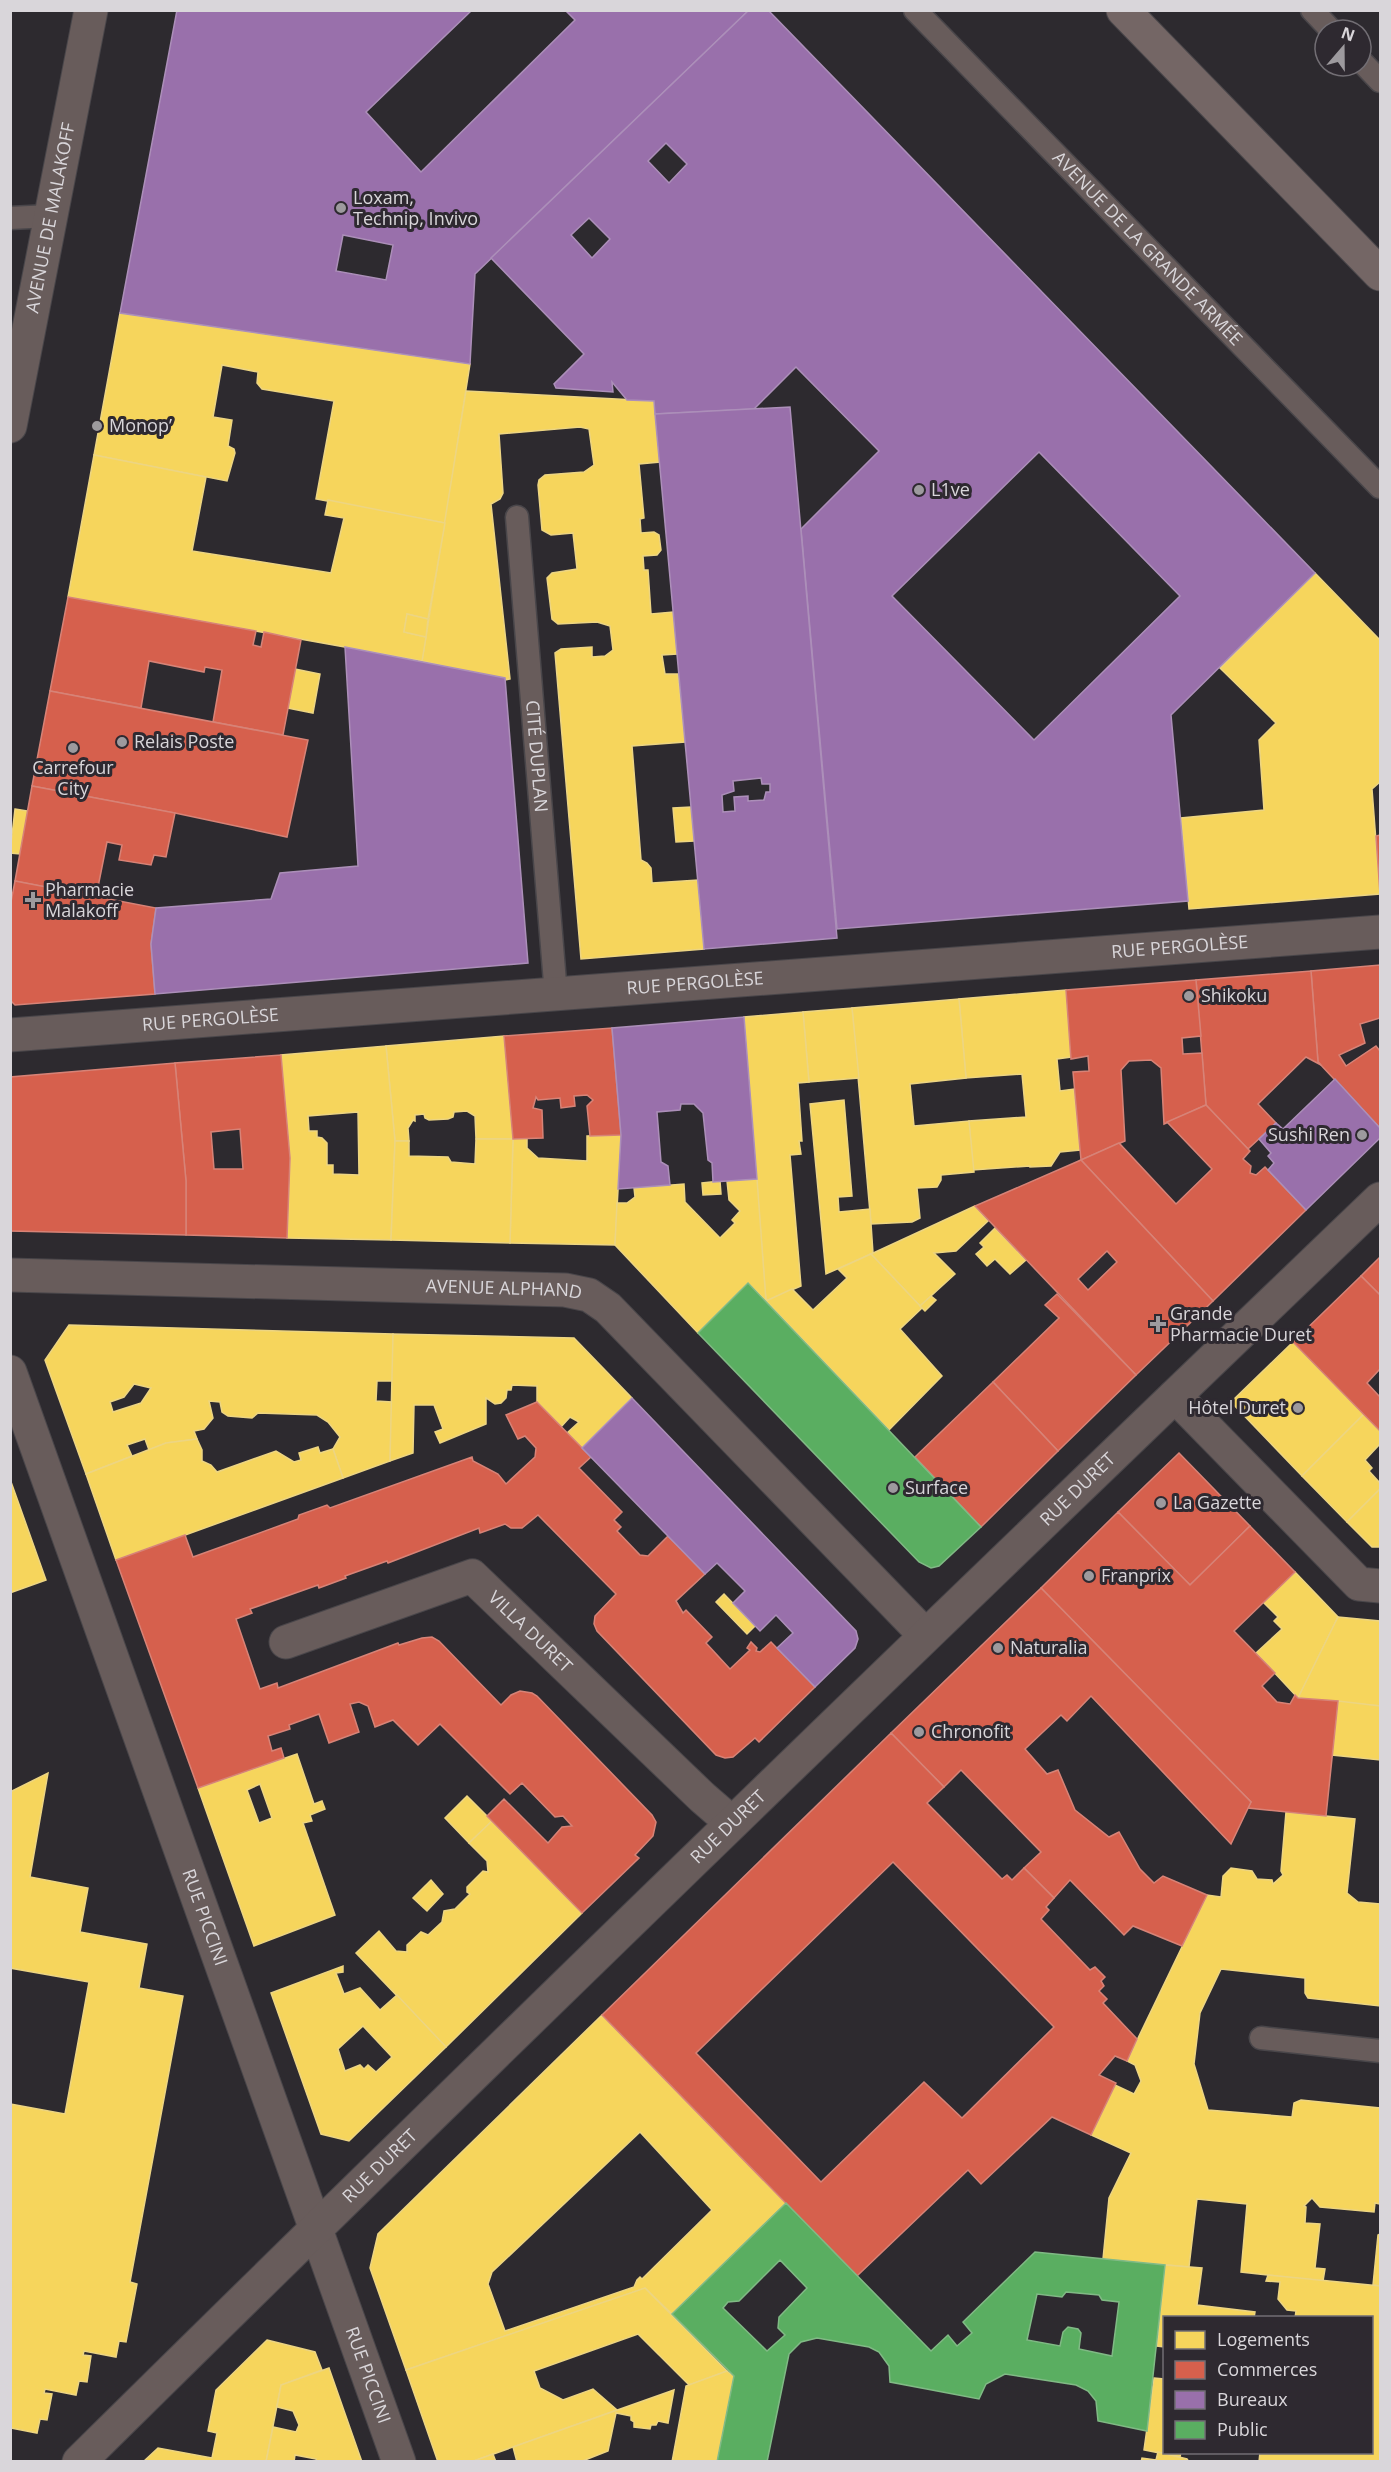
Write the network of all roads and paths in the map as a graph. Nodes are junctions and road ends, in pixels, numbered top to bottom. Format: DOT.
graph roads {
  1 [pos="91,10"];
  2 [pos="915,10"];
  3 [pos="1131,13"];
  4 [pos="50,216"];
  5 [pos="10,218"];
  6 [pos="1380,274"];
  7 [pos="10,426"];
  8 [pos="1380,487"];
  9 [pos="518,517"];
  10 [pos="1380,932"];
  11 [pos="556,995"];
  12 [pos="10,1035"];
  13 [pos="1380,1199"];
  14 [pos="10,1275"];
  15 [pos="10,1372"];
  16 [pos="1175,1396"];
  17 [pos="1380,1586"];
  18 [pos="925,1635"];
  19 [pos="286,1642"];
  20 [pos="732,1823"];
  21 [pos="1261,2038"];
  22 [pos="1380,2050"];
  23 [pos="316,2228"];
  24 [pos="79,2462"];
  25 [pos="399,2462"];
  1 -- 4 [label="street, AVENUE DE MALAKOFF"];
  2 -- 8 [label="lane, AVENUE DE LA GRANDE ARMÉE"];
  3 -- 6 [label="main road"];
  4 -- 5 [label="lane"];
  4 -- 7 [label="street, AVENUE DE MALAKOFF"];
  9 -- 11 [label="lane, CITÉ DUPLAN"];
  10 -- 11 [label="street, RUE PERGOLÈSE"];
  11 -- 12 [label="street, RUE PERGOLÈSE"];
  13 -- 16 [label="street, RUE DURET"];
  14 -- 18 [label="street, AVENUE ALPHAND"];
  15 -- 23 [label="street, RUE PICCINI"];
  16 -- 17 [label="street"];
  16 -- 18 [label="street, RUE DURET"];
  18 -- 20 [label="street, RUE DURET"];
  19 -- 20 [label="street, VILLA DURET"];
  20 -- 23 [label="street, RUE DURET"];
  21 -- 22 [label="lane"];
  23 -- 24 [label="street, RUE DURET"];
  23 -- 25 [label="street, RUE PICCINI"];
}
